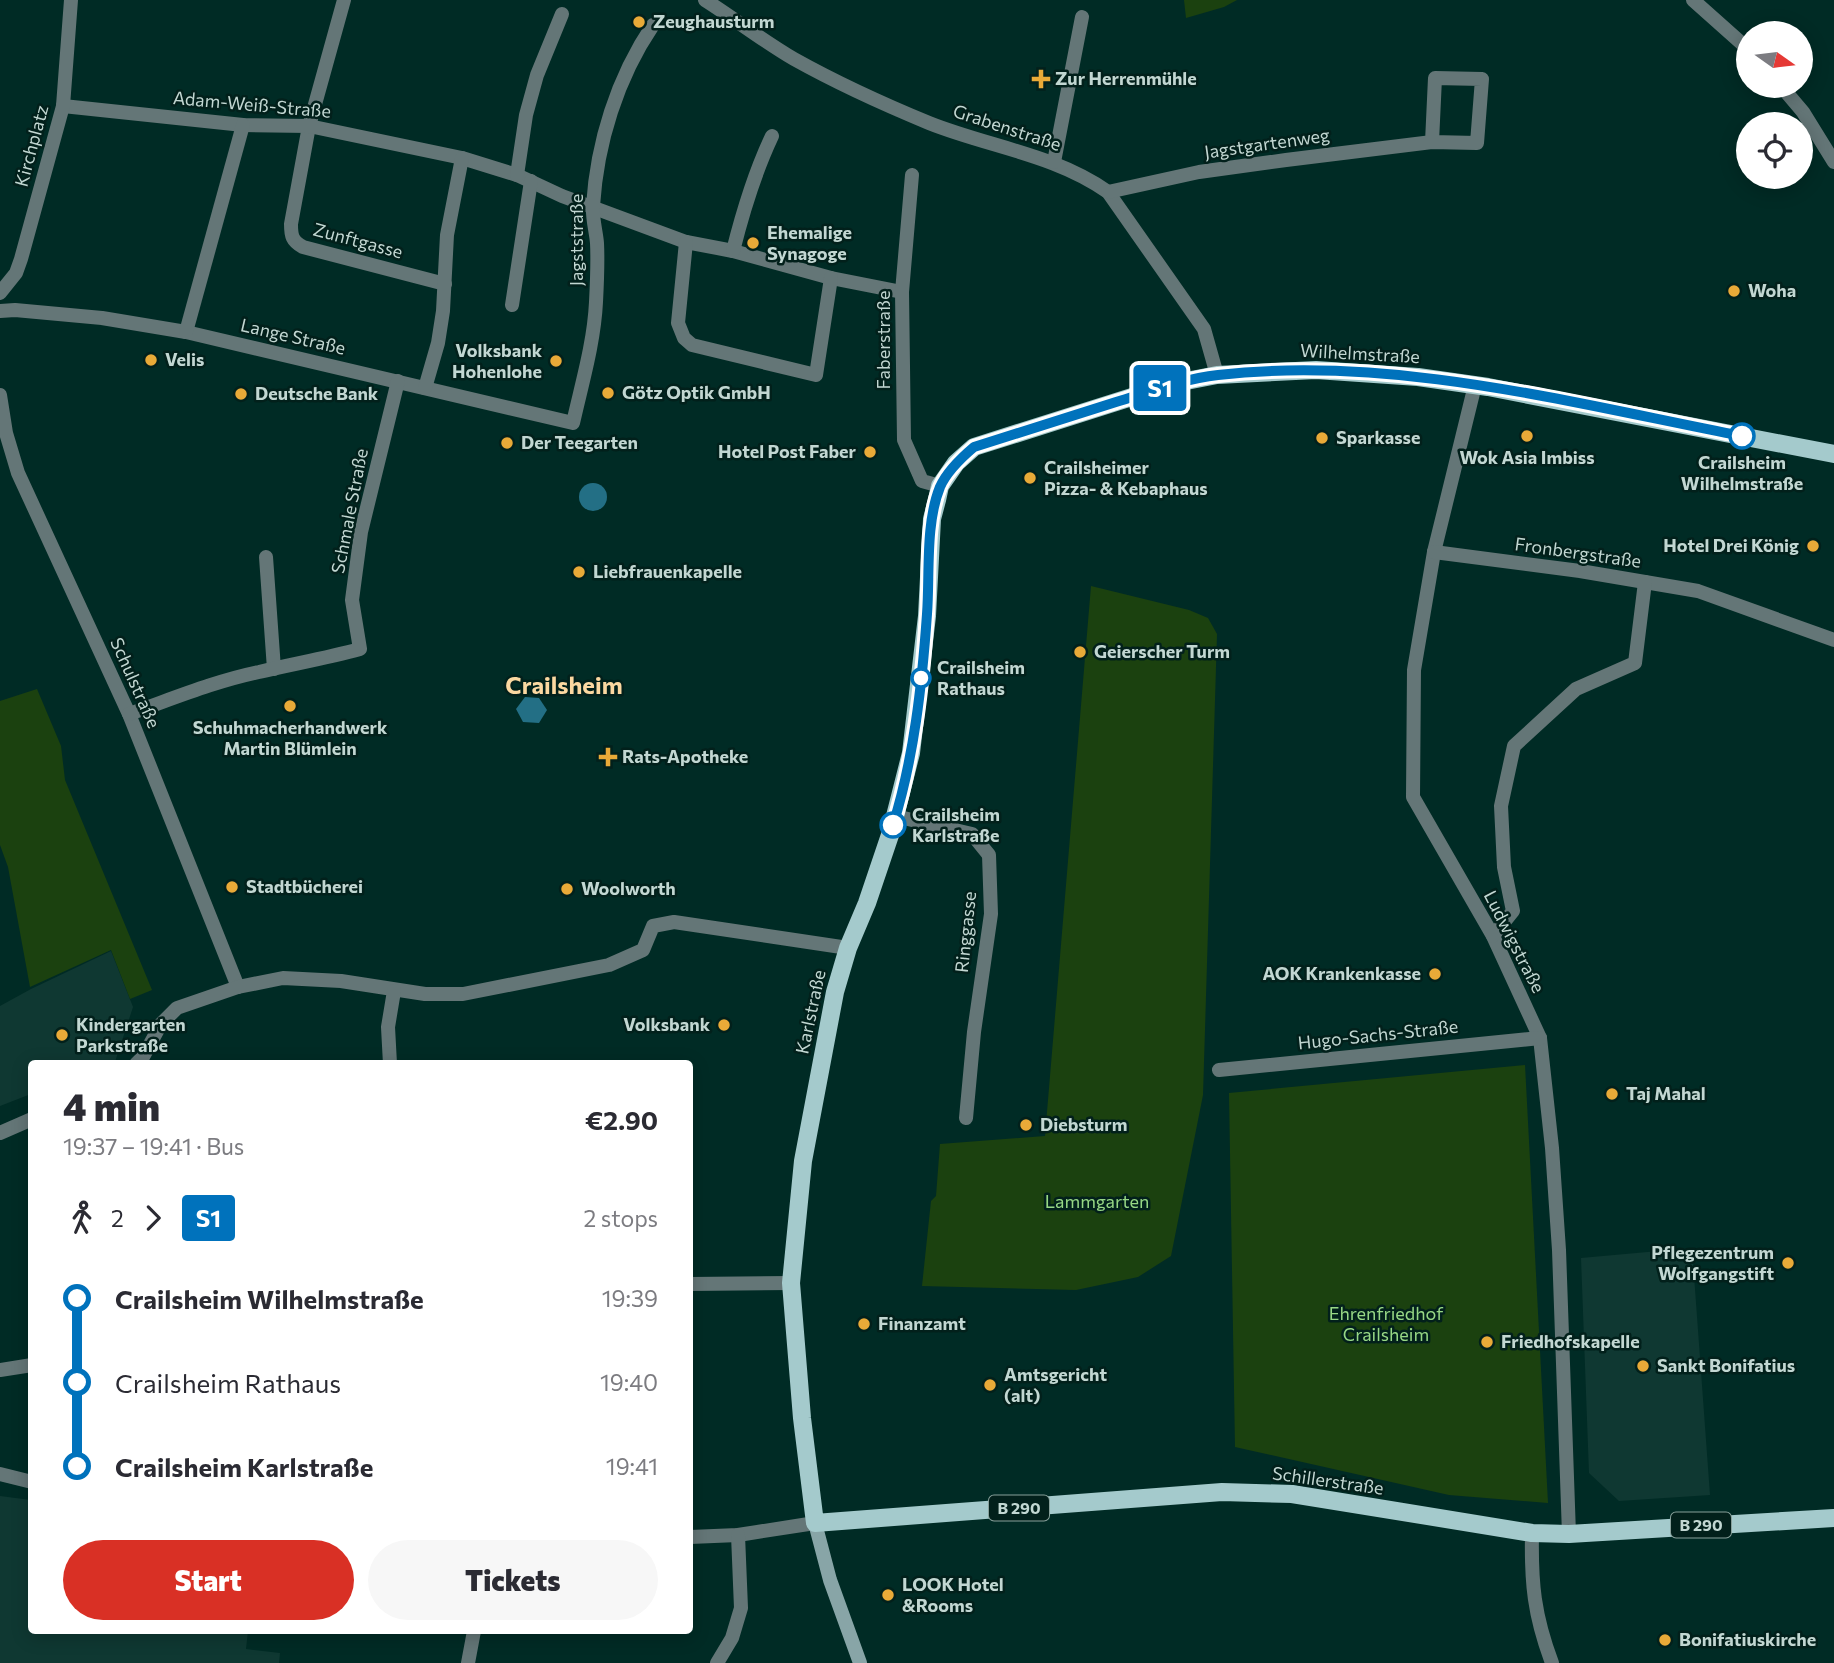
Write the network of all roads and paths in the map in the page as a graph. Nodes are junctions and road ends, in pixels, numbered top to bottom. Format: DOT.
graph roads {
  1 [pos="71,0"];
  2 [pos="344,0"];
  3 [pos="705,0"];
  4 [pos="1693,0"];
  5 [pos="562,15"];
  6 [pos="1082,18"];
  7 [pos="653,25"];
  8 [pos="1736,38"];
  9 [pos="1791,98"];
  10 [pos="63,106"];
  11 [pos="243,125"];
  12 [pos="309,126"];
  13 [pos="772,136"];
  14 [pos="1432,142"];
  15 [pos="462,158"];
  16 [pos="1054,162"];
  17 [pos="1834,162"];
  18 [pos="912,175"];
  19 [pos="524,178"];
  20 [pos="1108,192"];
  21 [pos="593,208"];
  22 [pos="686,242"];
  23 [pos="733,251"];
  24 [pos="831,278"];
  25 [pos="445,284"];
  26 [pos="902,292"];
  27 [pos="0,293"];
  28 [pos="512,304"];
  29 [pos="0,311"];
  30 [pos="186,332"];
  31 [pos="1217,375"];
  32 [pos="398,381"];
  33 [pos="1475,385"];
  34 [pos="425,388"];
  35 [pos="0,395"];
  36 [pos="573,423"];
  37 [pos="1834,454"];
  38 [pos="940,486"];
  39 [pos="932,519"];
  40 [pos="1434,552"];
  41 [pos="266,557"];
  42 [pos="1645,582"];
  43 [pos="1834,640"];
  44 [pos="274,669"];
  45 [pos="129,714"];
  46 [pos="895,816"];
  47 [pos="1493,936"];
  48 [pos="848,948"];
  49 [pos="238,987"];
  50 [pos="394,991"];
  51 [pos="1540,1038"];
  52 [pos="141,1060"];
  53 [pos="390,1060"];
  54 [pos="1219,1070"];
  55 [pos="966,1118"];
  56 [pos="28,1121"];
  57 [pos="0,1133"];
  58 [pos="791,1283"];
  59 [pos="693,1284"];
  60 [pos="28,1366"];
  61 [pos="0,1370"];
  62 [pos="0,1474"];
  63 [pos="28,1482"];
  64 [pos="1834,1518"];
  65 [pos="815,1523"];
  66 [pos="1532,1533"];
  67 [pos="1569,1534"];
  68 [pos="738,1535"];
  69 [pos="693,1537"];
  70 [pos="473,1634"];
  71 [pos="468,1663"];
  72 [pos="717,1663"];
  73 [pos="860,1663"];
  74 [pos="1552,1663"];
  1 -- 10 [label="street, Kirchplatz"];
  2 -- 12 [label="street"];
  3 -- 16 [label="street, Grabenstraße"];
  4 -- 8 [label="street"];
  5 -- 19 [label="street"];
  6 -- 16 [label="street"];
  7 -- 21 [label="street, Jagststraße"];
  9 -- 17 [label="street"];
  10 -- 11 [label="street, Adam-Weiß-Straße"];
  10 -- 27 [label="street, Kirchplatz"];
  11 -- 12 [label="street, Adam-Weiß-Straße"];
  11 -- 30 [label="street"];
  12 -- 15 [label="street, Adam-Weiß-Straße"];
  12 -- 25 [label="street, Zunftgasse"];
  13 -- 23 [label="street"];
  14 -- 14 [label="street, Jagstgartenweg"];
  14 -- 20 [label="street, Jagstgartenweg"];
  15 -- 19 [label="street, Adam-Weiß-Straße"];
  15 -- 25 [label="street"];
  16 -- 20 [label="street, Grabenstraße"];
  18 -- 26 [label="street, Faberstraße"];
  19 -- 21 [label="street, Adam-Weiß-Straße"];
  19 -- 28 [label="street"];
  20 -- 31 [label="street, Grabenstraße"];
  21 -- 22 [label="street, Adam-Weiß-Straße"];
  21 -- 36 [label="street, Jagststraße"];
  22 -- 23 [label="street, Adam-Weiß-Straße"];
  22 -- 24 [label="street"];
  23 -- 24 [label="street, Adam-Weiß-Straße"];
  24 -- 26 [label="street, Adam-Weiß-Straße"];
  25 -- 34 [label="street"];
  26 -- 38 [label="street, Faberstraße"];
  29 -- 30 [label="street, Lange Straße"];
  30 -- 32 [label="street, Lange Straße"];
  31 -- 33 [label="main road, Wilhelmstraße"];
  31 -- 38 [label="main road, Wilhelmstraße"];
  32 -- 34 [label="street, Lange Straße"];
  32 -- 44 [label="street, Schmale Straße"];
  33 -- 37 [label="main road, Wilhelmstraße"];
  33 -- 40 [label="street, Ludwigstraße"];
  34 -- 36 [label="street, Lange Straße"];
  35 -- 45 [label="street, Schulstraße"];
  38 -- 39 [label="main road, Wilhelmstraße"];
  39 -- 46 [label="main road, Karlstraße"];
  40 -- 42 [label="street, Fronbergstraße"];
  40 -- 47 [label="street, Ludwigstraße"];
  41 -- 44 [label="street"];
  42 -- 43 [label="street, Fronbergstraße"];
  42 -- 47 [label="street"];
  44 -- 45 [label="street"];
  45 -- 49 [label="street, Schulstraße"];
  46 -- 48 [label="main road, Karlstraße"];
  46 -- 55 [label="street, Ringgasse"];
  47 -- 51 [label="street, Ludwigstraße"];
  48 -- 50 [label="street"];
  48 -- 58 [label="main road, Karlstraße"];
  49 -- 50 [label="street"];
  49 -- 52 [label="street"];
  50 -- 53 [label="street"];
  51 -- 54 [label="street, Hugo-Sachs-Straße"];
  51 -- 67 [label="street, Ludwigstraße"];
  56 -- 57 [label="street"];
  58 -- 59 [label="street"];
  58 -- 65 [label="main road, Karlstraße"];
  60 -- 61 [label="street"];
  62 -- 63 [label="street"];
  64 -- 67 [label="main road, Schillerstraße / B 290"];
  65 -- 66 [label="main road, Schillerstraße / B 290"];
  65 -- 68 [label="street"];
  65 -- 73 [label="main road"];
  66 -- 67 [label="main road, Schillerstraße / B 290"];
  66 -- 74 [label="street"];
  68 -- 69 [label="street"];
  68 -- 72 [label="street"];
  70 -- 71 [label="street"];
}
